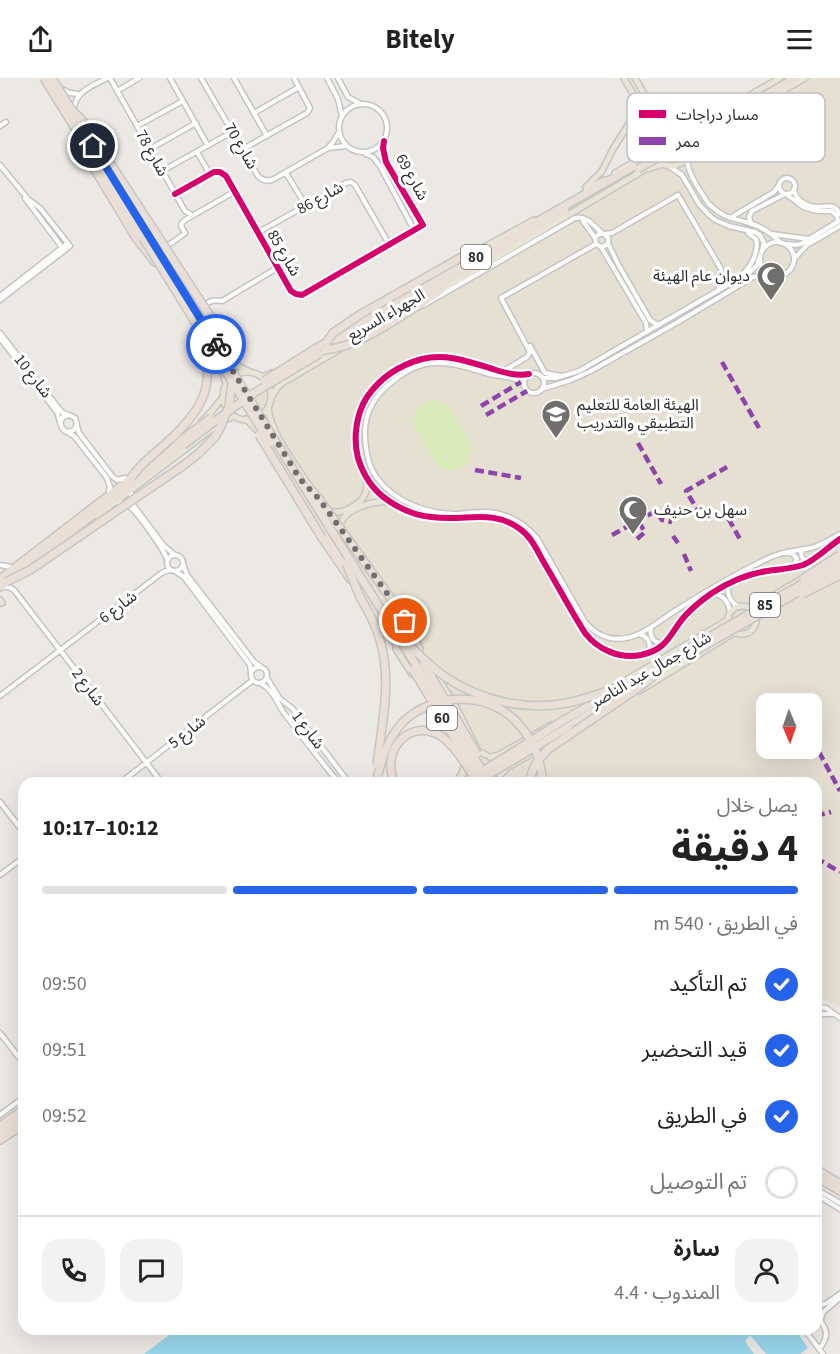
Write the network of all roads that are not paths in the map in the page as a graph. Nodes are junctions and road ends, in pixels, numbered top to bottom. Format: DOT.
graph roads {
  1 [pos="43,78"];
  2 [pos="53,78"];
  3 [pos="108,78"];
  4 [pos="139,78"];
  5 [pos="170,78"];
  6 [pos="201,78"];
  7 [pos="234,78"];
  8 [pos="294,78"];
  9 [pos="327,78"];
  10 [pos="338,78"];
  11 [pos="624,78"];
  12 [pos="635,78"];
  13 [pos="780,78"];
  14 [pos="786,78"];
  15 [pos="795,78"];
  16 [pos="805,78"];
  17 [pos="299,87"];
  18 [pos="62,89"];
  19 [pos="344,89"];
  20 [pos="51,90"];
  21 [pos="117,91"];
  22 [pos="335,93"];
  23 [pos="632,93"];
  24 [pos="643,93"];
  25 [pos="754,93"];
  26 [pos="760,93"];
  27 [pos="769,93"];
  28 [pos="779,93"];
  29 [pos="79,94"];
  30 [pos="183,101"];
  31 [pos="362,104"];
  32 [pos="71,108"];
  33 [pos="254,113"];
  34 [pos="342,116"];
  35 [pos="6,122"];
  36 [pos="196,123"];
  37 [pos="0,126"];
  38 [pos="137,126"];
  39 [pos="627,127"];
  40 [pos="232,132"];
  41 [pos="339,132"];
  42 [pos="267,136"];
  43 [pos="384,141"];
  44 [pos="208,146"];
  45 [pos="346,146"];
  46 [pos="328,148"];
  47 [pos="150,149"];
  48 [pos="243,149"];
  49 [pos="197,152"];
  50 [pos="362,152"];
  51 [pos="386,162"];
  52 [pos="634,162"];
  53 [pos="642,162"];
  54 [pos="648,162"];
  55 [pos="662,162"];
  56 [pos="682,162"];
  57 [pos="687,162"];
  58 [pos="666,165"];
  59 [pos="0,166"];
  60 [pos="380,166"];
  61 [pos="162,171"];
  62 [pos="286,172"];
  63 [pos="210,174"];
  64 [pos="779,185"];
  65 [pos="794,189"];
  66 [pos="234,192"];
  67 [pos="581,193"];
  68 [pos="175,194"];
  69 [pos="786,194"];
  70 [pos="706,200"];
  71 [pos="699,204"];
  72 [pos="306,206"];
  73 [pos="40,208"];
  74 [pos="34,212"];
  75 [pos="840,214"];
  76 [pos="192,215"];
  77 [pos="583,218"];
  78 [pos="729,218"];
  79 [pos="839,223"];
  80 [pos="752,224"];
  81 [pos="423,225"];
  82 [pos="737,229"];
  83 [pos="414,230"];
  84 [pos="257,233"];
  85 [pos="603,233"];
  86 [pos="612,233"];
  87 [pos="771,234"];
  88 [pos="595,238"];
  89 [pos="809,239"];
  90 [pos="608,242"];
  91 [pos="783,243"];
  92 [pos="389,244"];
  93 [pos="596,244"];
  94 [pos="601,247"];
  95 [pos="63,249"];
  96 [pos="480,250"];
  97 [pos="762,250"];
  98 [pos="164,252"];
  99 [pos="759,258"];
  100 [pos="794,259"];
  101 [pos="155,262"];
  102 [pos="277,268"];
  103 [pos="771,276"];
  104 [pos="741,277"];
  105 [pos="441,290"];
  106 [pos="716,291"];
  107 [pos="502,297"];
  108 [pos="719,297"];
  109 [pos="0,298"];
  110 [pos="406,310"];
  111 [pos="644,315"];
  112 [pos="194,320"];
  113 [pos="661,324"];
  114 [pos="210,326"];
  115 [pos="647,332"];
  116 [pos="0,333"];
  117 [pos="0,338"];
  118 [pos="326,346"];
  119 [pos="16,356"];
  120 [pos="590,368"];
  121 [pos="250,372"];
  122 [pos="502,372"];
  123 [pos="580,373"];
  124 [pos="529,374"];
  125 [pos="565,376"];
  126 [pos="262,377"];
  127 [pos="543,378"];
  128 [pos="381,381"];
  129 [pos="230,384"];
  130 [pos="523,384"];
  131 [pos="386,386"];
  132 [pos="542,389"];
  133 [pos="223,397"];
  134 [pos="271,398"];
  135 [pos="268,407"];
  136 [pos="69,415"];
  137 [pos="234,416"];
  138 [pos="246,419"];
  139 [pos="60,423"];
  140 [pos="77,424"];
  141 [pos="68,432"];
  142 [pos="356,442"];
  143 [pos="365,442"];
  144 [pos="365,474"];
  145 [pos="128,478"];
  146 [pos="300,479"];
  147 [pos="131,490"];
  148 [pos="109,491"];
  149 [pos="115,502"];
  150 [pos="390,502"];
  151 [pos="412,505"];
  152 [pos="322,506"];
  153 [pos="433,511"];
  154 [pos="409,513"];
  155 [pos="430,516"];
  156 [pos="840,534"];
  157 [pos="343,538"];
  158 [pos="840,539"];
  159 [pos="802,549"];
  160 [pos="785,552"];
  161 [pos="175,555"];
  162 [pos="840,556"];
  163 [pos="356,557"];
  164 [pos="167,559"];
  165 [pos="808,562"];
  166 [pos="840,562"];
  167 [pos="346,563"];
  168 [pos="183,564"];
  169 [pos="0,565"];
  170 [pos="10,567"];
  171 [pos="791,568"];
  172 [pos="171,569"];
  173 [pos="840,571"];
  174 [pos="15,577"];
  175 [pos="2,583"];
  176 [pos="729,583"];
  177 [pos="14,590"];
  178 [pos="711,594"];
  179 [pos="778,600"];
  180 [pos="368,604"];
  181 [pos="739,606"];
  182 [pos="750,609"];
  183 [pos="730,613"];
  184 [pos="728,620"];
  185 [pos="756,620"];
  186 [pos="651,627"];
  187 [pos="393,630"];
  188 [pos="735,632"];
  189 [pos="638,634"];
  190 [pos="665,643"];
  191 [pos="419,649"];
  192 [pos="60,650"];
  193 [pos="647,653"];
  194 [pos="261,667"];
  195 [pos="251,673"];
  196 [pos="656,674"];
  197 [pos="267,678"];
  198 [pos="252,680"];
  199 [pos="262,684"];
  200 [pos="625,685"];
  201 [pos="0,696"];
  202 [pos="292,708"];
  203 [pos="284,713"];
  204 [pos="488,756"];
  205 [pos="147,763"];
  206 [pos="463,770"];
  207 [pos="482,771"];
  208 [pos="500,775"];
  209 [pos="128,777"];
  210 [pos="158,777"];
  211 [pos="334,777"];
  212 [pos="344,777"];
  213 [pos="377,777"];
  214 [pos="378,777"];
  215 [pos="392,777"];
  216 [pos="460,777"];
  217 [pos="464,777"];
  218 [pos="467,777"];
  219 [pos="474,777"];
  220 [pos="475,777"];
  221 [pos="475,777"];
  222 [pos="487,777"];
  223 [pos="489,777"];
  224 [pos="490,777"];
  225 [pos="530,777"];
  226 [pos="543,777"];
  227 [pos="0,802"];
  228 [pos="18,825"];
  229 [pos="18,862"];
  230 [pos="0,875"];
  231 [pos="822,1008"];
  232 [pos="822,1014"];
  233 [pos="833,1014"];
  234 [pos="840,1018"];
  235 [pos="0,1033"];
  236 [pos="18,1056"];
  237 [pos="18,1102"];
  238 [pos="18,1111"];
  239 [pos="0,1115"];
  240 [pos="18,1122"];
  241 [pos="0,1124"];
  242 [pos="18,1127"];
  243 [pos="1,1137"];
  244 [pos="822,1171"];
  245 [pos="839,1181"];
  246 [pos="822,1182"];
  247 [pos="840,1193"];
  248 [pos="822,1194"];
  249 [pos="822,1196"];
  250 [pos="827,1198"];
  251 [pos="840,1203"];
  252 [pos="840,1209"];
  253 [pos="840,1294"];
  254 [pos="840,1298"];
  255 [pos="822,1305"];
  256 [pos="822,1315"];
  257 [pos="822,1323"];
  258 [pos="808,1335"];
  259 [pos="819,1349"];
  260 [pos="823,1354"];
  1 -- 20 [label="highway, 60, bridge"];
  1 -- 101 [label="main road"];
  2 -- 18 [label="main road"];
  2 -- 32 [label="highway, 60, bridge"];
  3 -- 21 [label="street, شارع 78"];
  3 -- 29 [label="street, شارع 78"];
  4 -- 21 [label="street"];
  5 -- 30 [label="street"];
  6 -- 40 [label="street, شارع 70"];
  7 -- 33 [label="street"];
  8 -- 17 [label="street"];
  9 -- 22 [label="street"];
  10 -- 19 [label="street"];
  11 -- 23 [label="main road"];
  12 -- 24 [label="main road"];
  13 -- 25 [label="main road"];
  14 -- 26 [label="highway, الجهراء السريع / 80"];
  15 -- 27 [label="highway, الجهراء السريع / 80, bridge"];
  16 -- 28 [label="main road"];
  17 -- 33 [label="street"];
  17 -- 42 [label="street"];
  18 -- 29 [label="street"];
  18 -- 32 [label="main road"];
  19 -- 22 [label="street"];
  19 -- 31 [label="street"];
  20 -- 101 [label="highway, bridge"];
  20 -- 112 [label="highway, 60, bridge"];
  21 -- 38 [label="street, شارع 78"];
  22 -- 34 [label="street"];
  29 -- 32 [label="street"];
  30 -- 36 [label="street"];
  30 -- 38 [label="street"];
  31 -- 34 [label="street"];
  31 -- 43 [label="street"];
  32 -- 98 [label="main road"];
  32 -- 146 [label="highway, 60, bridge"];
  32 -- 175 [label="highway, bridge"];
  33 -- 42 [label="street"];
  34 -- 41 [label="street"];
  35 -- 37 [label="street"];
  36 -- 44 [label="street"];
  36 -- 47 [label="street"];
  38 -- 47 [label="street, شارع 78"];
  39 -- 67 [label="main road"];
  40 -- 44 [label="street"];
  40 -- 48 [label="street, شارع 70"];
  41 -- 45 [label="street"];
  41 -- 46 [label="street, شارع 70"];
  42 -- 48 [label="street"];
  43 -- 50 [label="street"];
  43 -- 51 [label="street, شارع 69"];
  44 -- 49 [label="street"];
  45 -- 46 [label="street, شارع 70"];
  45 -- 50 [label="street"];
  46 -- 62 [label="street, شارع 70"];
  47 -- 61 [label="street, شارع 78"];
  48 -- 62 [label="street, شارع 70"];
  49 -- 61 [label="street"];
  49 -- 63 [label="street"];
  50 -- 60 [label="street, شارع 69"];
  51 -- 60 [label="street"];
  51 -- 81 [label="street, شارع 69"];
  52 -- 67 [label="main road, الجهراء السريع"];
  53 -- 118 [label="highway, الجهراء السريع / 80"];
  54 -- 118 [label="highway, الجهراء السريع / 80, bridge"];
  55 -- 58 [label="main road"];
  56 -- 58 [label="main road"];
  57 -- 70 [label="street"];
  58 -- 71 [label="street"];
  58 -- 105 [label="main road, الجهراء السريع"];
  59 -- 73 [label="street"];
  59 -- 74 [label="street"];
  60 -- 83 [label="street, شارع 69"];
  61 -- 68 [label="street, شارع 78"];
  62 -- 72 [label="street"];
  63 -- 66 [label="street, شارع 85"];
  63 -- 68 [label="street"];
  64 -- 65 [label="street"];
  64 -- 69 [label="street"];
  64 -- 78 [label="street"];
  65 -- 69 [label="street"];
  65 -- 75 [label="street"];
  66 -- 76 [label="street"];
  66 -- 84 [label="street, شارع 85"];
  67 -- 96 [label="main road, الجهراء السريع"];
  68 -- 76 [label="street, شارع 78"];
  69 -- 79 [label="street"];
  69 -- 80 [label="street"];
  70 -- 71 [label="street"];
  70 -- 78 [label="street"];
  71 -- 82 [label="street"];
  72 -- 84 [label="street, شارع 86"];
  72 -- 92 [label="street, شارع 86"];
  73 -- 74 [label="street"];
  73 -- 95 [label="street"];
  74 -- 95 [label="street"];
  76 -- 98 [label="street"];
  77 -- 85 [label="street"];
  77 -- 88 [label="street"];
  77 -- 110 [label="street"];
  78 -- 80 [label="street"];
  79 -- 89 [label="street"];
  79 -- 100 [label="street"];
  80 -- 87 [label="street"];
  81 -- 83 [label="street, شارع 85"];
  82 -- 97 [label="street"];
  82 -- 104 [label="street"];
  83 -- 92 [label="street, شارع 85"];
  84 -- 102 [label="street, شارع 85"];
  85 -- 86 [label="street"];
  85 -- 88 [label="street"];
  85 -- 90 [label="street"];
  86 -- 90 [label="street"];
  86 -- 106 [label="street"];
  87 -- 89 [label="street"];
  87 -- 91 [label="street"];
  88 -- 93 [label="street"];
  89 -- 91 [label="street"];
  90 -- 94 [label="street"];
  90 -- 111 [label="street"];
  91 -- 97 [label="street"];
  91 -- 100 [label="street"];
  92 -- 102 [label="street, شارع 85"];
  93 -- 94 [label="street"];
  93 -- 107 [label="street"];
  94 -- 111 [label="street"];
  95 -- 109 [label="street"];
  96 -- 118 [label="highway, bridge"];
  96 -- 126 [label="main road, الجهراء السريع"];
  97 -- 99 [label="street"];
  98 -- 114 [label="main road"];
  99 -- 103 [label="street"];
  99 -- 104 [label="street"];
  100 -- 103 [label="street"];
  101 -- 129 [label="main road"];
  102 -- 114 [label="street"];
  103 -- 108 [label="street"];
  104 -- 106 [label="street"];
  105 -- 110 [label="main road, الجهراء السريع"];
  105 -- 118 [label="highway, bridge"];
  106 -- 108 [label="street"];
  106 -- 113 [label="street"];
  107 -- 122 [label="street"];
  107 -- 125 [label="street"];
  108 -- 120 [label="street"];
  110 -- 134 [label="main road, الجهراء السريع"];
  111 -- 113 [label="street"];
  111 -- 115 [label="street"];
  112 -- 129 [label="highway, 60, bridge"];
  112 -- 145 [label="highway, bridge"];
  113 -- 115 [label="street"];
  114 -- 121 [label="main road"];
  115 -- 120 [label="street"];
  116 -- 119 [label="street, شارع 10"];
  117 -- 119 [label="street, شارع 10"];
  118 -- 145 [label="highway, الجهراء السريع / 80, bridge"];
  118 -- 175 [label="highway, الجهراء السريع / 80, bridge"];
  119 -- 136 [label="street, شارع 10"];
  119 -- 139 [label="street, شارع 10"];
  120 -- 123 [label="street"];
  121 -- 126 [label="main road"];
  121 -- 129 [label="main road"];
  122 -- 124 [label="street"];
  122 -- 128 [label="street"];
  123 -- 125 [label="street"];
  123 -- 132 [label="street"];
  124 -- 127 [label="street"];
  124 -- 130 [label="street"];
  125 -- 127 [label="street"];
  126 -- 134 [label="main road"];
  127 -- 132 [label="street"];
  128 -- 131 [label="street"];
  128 -- 142 [label="street"];
  129 -- 133 [label="main road"];
  129 -- 167 [label="highway, 60, bridge"];
  129 -- 180 [label="highway, bridge"];
  130 -- 131 [label="street"];
  130 -- 132 [label="street"];
  131 -- 143 [label="street"];
  133 -- 137 [label="main road"];
  133 -- 145 [label="main road, الجهراء السريع"];
  134 -- 135 [label="main road"];
  135 -- 138 [label="main road"];
  135 -- 152 [label="main road"];
  136 -- 139 [label="street"];
  136 -- 140 [label="street"];
  137 -- 138 [label="main road"];
  137 -- 147 [label="main road"];
  138 -- 180 [label="main road"];
  139 -- 141 [label="street"];
  140 -- 141 [label="street"];
  140 -- 145 [label="street"];
  141 -- 148 [label="street"];
  142 -- 143 [label="street"];
  142 -- 144 [label="street"];
  143 -- 151 [label="street"];
  144 -- 150 [label="street"];
  144 -- 152 [label="main road"];
  145 -- 148 [label="main road, الجهراء السريع"];
  145 -- 175 [label="highway, الجهراء السريع / 80"];
  146 -- 187 [label="highway, 60, bridge"];
  146 -- 191 [label="highway, bridge"];
  147 -- 149 [label="main road"];
  147 -- 161 [label="street"];
  148 -- 170 [label="main road, الجهراء السريع"];
  149 -- 164 [label="street"];
  149 -- 174 [label="main road"];
  150 -- 154 [label="street"];
  150 -- 157 [label="main road"];
  151 -- 153 [label="street"];
  151 -- 154 [label="street"];
  152 -- 157 [label="main road"];
  153 -- 155 [label="street"];
  153 -- 189 [label="street"];
  154 -- 155 [label="street"];
  155 -- 193 [label="street"];
  156 -- 159 [label="street"];
  157 -- 163 [label="main road"];
  158 -- 165 [label="street"];
  159 -- 160 [label="street"];
  159 -- 165 [label="street"];
  160 -- 171 [label="street"];
  160 -- 186 [label="street"];
  161 -- 164 [label="street"];
  161 -- 168 [label="street"];
  162 -- 179 [label="highway, bridge"];
  162 -- 182 [label="main road"];
  163 -- 191 [label="main road"];
  163 -- 224 [label="highway, bridge"];
  164 -- 172 [label="street"];
  165 -- 171 [label="street"];
  166 -- 179 [label="highway, شارع جمال عبد الناصر / 85, bridge"];
  167 -- 213 [label="highway, bridge"];
  167 -- 220 [label="highway, 60, bridge"];
  168 -- 172 [label="street"];
  168 -- 194 [label="street"];
  169 -- 170 [label="street"];
  170 -- 175 [label="main road, الجهراء السريع"];
  171 -- 176 [label="street"];
  172 -- 192 [label="street, شارع 6"];
  172 -- 195 [label="street"];
  173 -- 179 [label="highway, bridge"];
  173 -- 185 [label="main road"];
  174 -- 175 [label="main road"];
  174 -- 177 [label="street"];
  175 -- 177 [label="street"];
  176 -- 178 [label="street"];
  176 -- 181 [label="street"];
  177 -- 192 [label="street, شارع 2"];
  178 -- 183 [label="street"];
  178 -- 190 [label="street"];
  179 -- 196 [label="highway, شارع جمال عبد الناصر / 85, bridge"];
  179 -- 200 [label="highway, شارع جمال عبد الناصر / 85, bridge"];
  180 -- 206 [label="main road"];
  181 -- 182 [label="main road"];
  181 -- 183 [label="main road"];
  182 -- 185 [label="main road"];
  183 -- 184 [label="main road"];
  184 -- 188 [label="main road"];
  184 -- 204 [label="main road"];
  185 -- 188 [label="main road"];
  186 -- 189 [label="street"];
  186 -- 190 [label="street"];
  187 -- 200 [label="highway, bridge"];
  187 -- 222 [label="highway, 60, bridge"];
  188 -- 208 [label="main road"];
  189 -- 193 [label="street"];
  190 -- 193 [label="street"];
  191 -- 204 [label="main road"];
  192 -- 201 [label="street, شارع 6"];
  192 -- 205 [label="street, شارع 2"];
  194 -- 195 [label="street"];
  194 -- 197 [label="street"];
  195 -- 198 [label="street"];
  196 -- 223 [label="highway, شارع جمال عبد الناصر / 85, bridge"];
  196 -- 225 [label="highway, bridge"];
  197 -- 199 [label="street"];
  197 -- 202 [label="street, شارع 1"];
  198 -- 199 [label="street"];
  198 -- 205 [label="street, شارع 5"];
  199 -- 203 [label="street, شارع 1"];
  200 -- 207 [label="highway, شارع جمال عبد الناصر / 85, bridge"];
  202 -- 203 [label="street"];
  202 -- 212 [label="street, شارع 1"];
  203 -- 211 [label="street, شارع 1"];
  204 -- 206 [label="main road"];
  204 -- 208 [label="main road"];
  205 -- 209 [label="street, شارع 5"];
  205 -- 210 [label="street, شارع 2"];
  206 -- 216 [label="main road"];
  206 -- 217 [label="main road"];
  207 -- 218 [label="highway, bridge"];
  207 -- 219 [label="highway, شارع جمال عبد الناصر / 85, bridge"];
  214 -- 226 [label="highway, bridge"];
  215 -- 221 [label="highway, bridge"];
  227 -- 228 [label="street"];
  229 -- 230 [label="street"];
  231 -- 233 [label="street"];
  232 -- 233 [label="street"];
  233 -- 234 [label="street"];
  235 -- 236 [label="street"];
  237 -- 239 [label="street"];
  238 -- 241 [label="highway"];
  240 -- 243 [label="highway"];
  242 -- 243 [label="highway"];
  244 -- 245 [label="highway"];
  246 -- 247 [label="highway"];
  248 -- 250 [label="street"];
  249 -- 250 [label="street"];
  250 -- 251 [label="street"];
  250 -- 252 [label="street"];
  253 -- 255 [label="street"];
  254 -- 256 [label="street"];
  257 -- 259 [label="street"];
  258 -- 259 [label="street"];
  259 -- 260 [label="street"];
}
